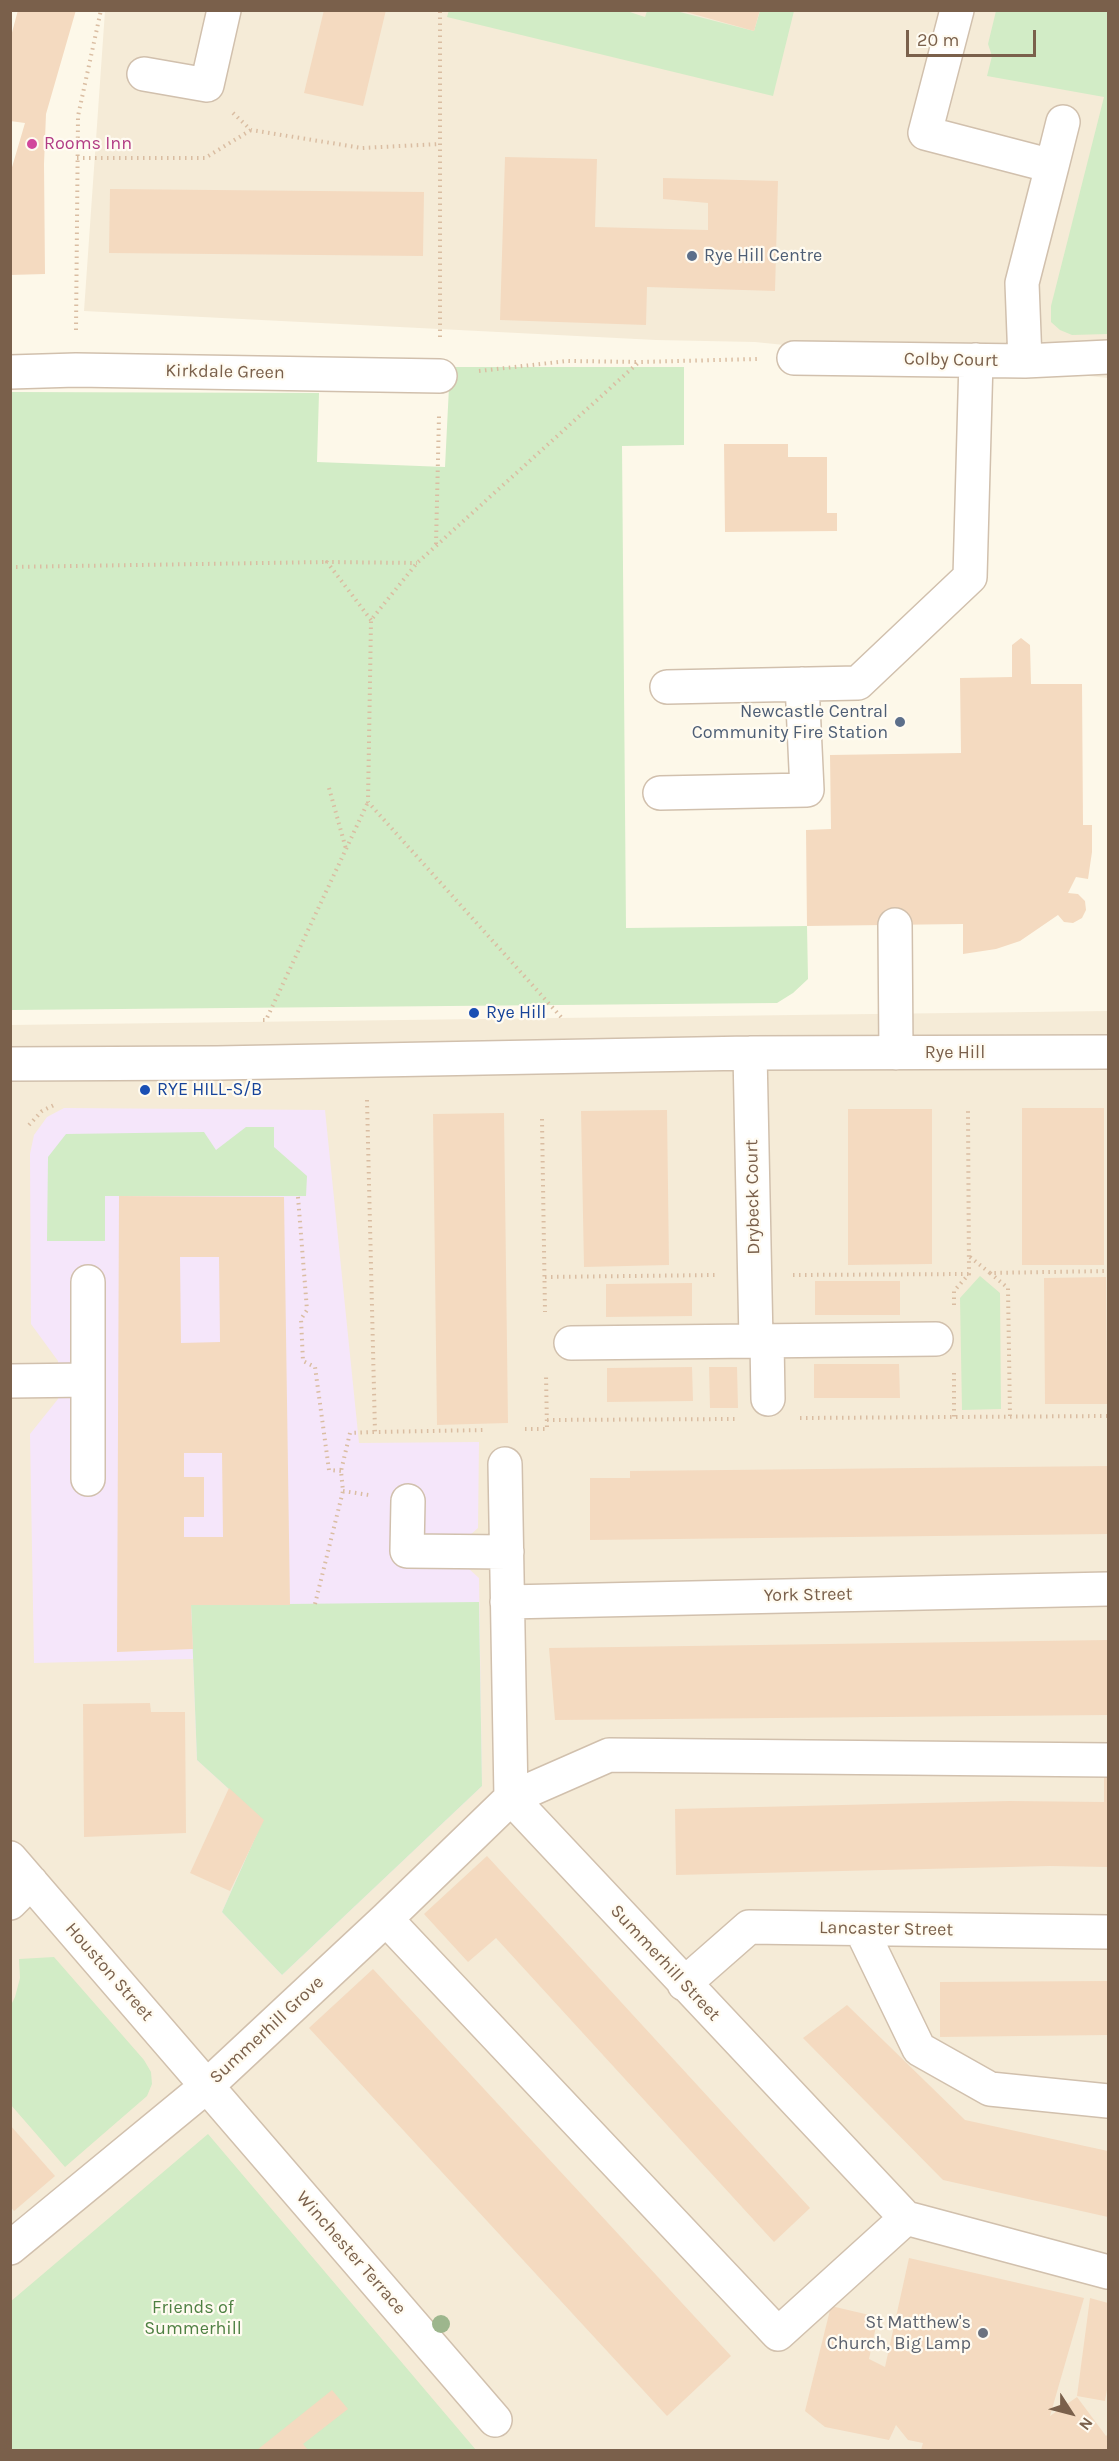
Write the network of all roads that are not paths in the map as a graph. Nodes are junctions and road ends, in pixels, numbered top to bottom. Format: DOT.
graph roads {
  1 [pos="224,10"];
  2 [pos="957,10"];
  3 [pos="144,74"];
  4 [pos="1063,122"];
  5 [pos="1052,166"];
  6 [pos="1108,357"];
  7 [pos="794,358"];
  8 [pos="976,360"];
  9 [pos="1025,361"];
  10 [pos="10,372"];
  11 [pos="440,375"];
  12 [pos="802,684"];
  13 [pos="667,687"];
  14 [pos="660,793"];
  15 [pos="895,925"];
  16 [pos="1108,1052"];
  17 [pos="750,1053"];
  18 [pos="896,1053"];
  19 [pos="10,1064"];
  20 [pos="88,1282"];
  21 [pos="945,1327"];
  22 [pos="761,1341"];
  23 [pos="571,1342"];
  24 [pos="88,1380"];
  25 [pos="10,1381"];
  26 [pos="758,1409"];
  27 [pos="505,1464"];
  28 [pos="88,1479"];
  29 [pos="408,1501"];
  30 [pos="507,1552"];
  31 [pos="1108,1588"];
  32 [pos="507,1602"];
  33 [pos="1108,1760"];
  34 [pos="511,1798"];
  35 [pos="10,1858"];
  36 [pos="21,1893"];
  37 [pos="386,1919"];
  38 [pos="861,1929"];
  39 [pos="1108,1932"];
  40 [pos="684,1984"];
  41 [pos="208,2085"];
  42 [pos="1108,2101"];
  43 [pos="906,2218"];
  44 [pos="10,2248"];
  45 [pos="1108,2272"];
  46 [pos="495,2420"];
  1 -- 3 [label="street"];
  2 -- 5 [label="street"];
  4 -- 5 [label="street"];
  5 -- 9 [label="street"];
  6 -- 9 [label="street, Colby Court"];
  7 -- 8 [label="street, Colby Court"];
  8 -- 9 [label="street, Colby Court"];
  8 -- 12 [label="street"];
  10 -- 11 [label="street, Kirkdale Green"];
  12 -- 13 [label="street"];
  12 -- 14 [label="street"];
  15 -- 18 [label="street"];
  16 -- 18 [label="street, Rye Hill"];
  17 -- 18 [label="street, Rye Hill"];
  17 -- 19 [label="street, Rye Hill"];
  17 -- 22 [label="street, Drybeck Court"];
  20 -- 24 [label="street"];
  21 -- 22 [label="street"];
  22 -- 23 [label="street"];
  22 -- 26 [label="street, Drybeck Court"];
  24 -- 25 [label="street"];
  24 -- 28 [label="street"];
  27 -- 30 [label="street"];
  29 -- 30 [label="street"];
  30 -- 32 [label="street"];
  31 -- 32 [label="street, York Street"];
  32 -- 34 [label="street"];
  33 -- 34 [label="street"];
  34 -- 37 [label="street, Summerhill Grove"];
  34 -- 40 [label="street, Summerhill Street"];
  35 -- 36 [label="street, Houston Street"];
  36 -- 41 [label="street, Houston Street"];
  37 -- 41 [label="street, Summerhill Grove"];
  37 -- 43 [label="street"];
  38 -- 39 [label="street, Lancaster Street"];
  38 -- 40 [label="street, Lancaster Street"];
  38 -- 42 [label="street"];
  40 -- 43 [label="street, Summerhill Street"];
  41 -- 44 [label="street, Summerhill Grove"];
  41 -- 46 [label="street, Winchester Terrace"];
  43 -- 45 [label="street"];
}
